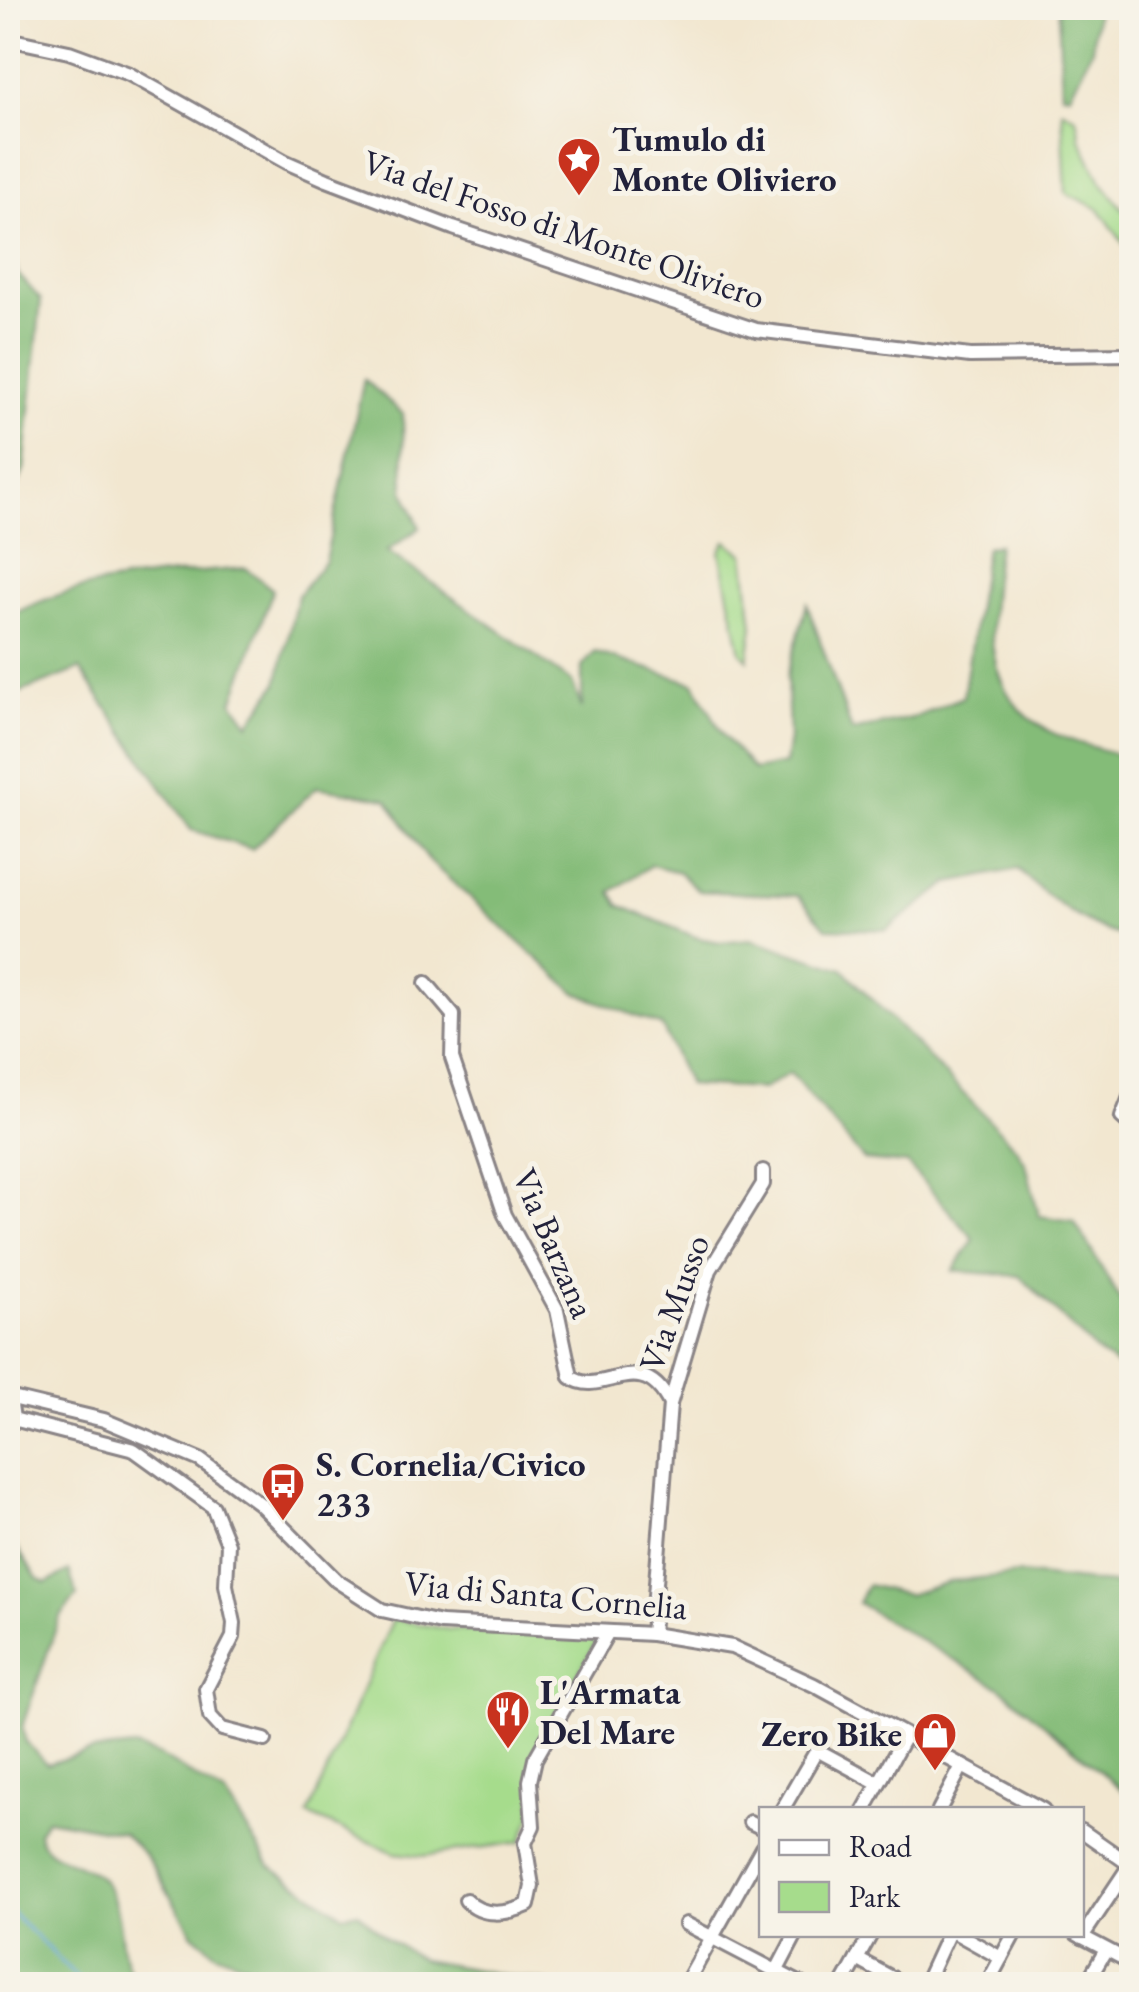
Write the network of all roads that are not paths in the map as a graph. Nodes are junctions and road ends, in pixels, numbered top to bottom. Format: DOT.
graph roads {
  1 [pos="8,39"];
  2 [pos="1132,354"];
  3 [pos="426,983"];
  4 [pos="1132,1092"];
  5 [pos="1132,1126"];
  6 [pos="763,1171"];
  7 [pos="9,1397"];
  8 [pos="670,1404"];
  9 [pos="608,1632"];
  10 [pos="652,1634"];
  11 [pos="905,1736"];
  12 [pos="265,1740"];
  13 [pos="962,1766"];
  14 [pos="878,1784"];
  15 [pos="1022,1805"];
  16 [pos="784,1807"];
  17 [pos="866,1807"];
  18 [pos="941,1807"];
  19 [pos="1084,1832"];
  20 [pos="759,1853"];
  21 [pos="1130,1866"];
  22 [pos="466,1900"];
  23 [pos="686,1924"];
  24 [pos="1084,1930"];
  25 [pos="794,1937"];
  26 [pos="868,1937"];
  27 [pos="947,1937"];
  28 [pos="963,1937"];
  29 [pos="1012,1937"];
  30 [pos="1082,1937"];
  31 [pos="712,1938"];
  32 [pos="1106,1950"];
  33 [pos="1001,1958"];
  34 [pos="857,1960"];
  35 [pos="1132,1963"];
  36 [pos="776,1972"];
  37 [pos="688,1980"];
  38 [pos="801,1984"];
  39 [pos="843,1984"];
  40 [pos="903,1984"];
  41 [pos="925,1984"];
  42 [pos="987,1984"];
  43 [pos="1086,1984"];
  1 -- 2 [label="street, Via del Fosso di Monte Oliviero"];
  3 -- 8 [label="street, Via Barzana"];
  4 -- 5 [label="street"];
  6 -- 8 [label="street, Via Musso"];
  7 -- 9 [label="street, Via di Santa Cornelia"];
  7 -- 12 [label="street"];
  8 -- 10 [label="street"];
  9 -- 10 [label="street, Via di Santa Cornelia"];
  9 -- 22 [label="street"];
  10 -- 11 [label="street, Via di Santa Cornelia"];
  11 -- 13 [label="street, Via di Santa Cornelia"];
  11 -- 14 [label="street"];
  13 -- 15 [label="street, Via di Santa Cornelia"];
  13 -- 18 [label="street"];
  14 -- 16 [label="street"];
  14 -- 17 [label="street"];
  19 -- 21 [label="street"];
  20 -- 31 [label="street"];
  21 -- 24 [label="street"];
  23 -- 31 [label="street"];
  25 -- 36 [label="street"];
  26 -- 34 [label="street"];
  27 -- 41 [label="street"];
  28 -- 33 [label="street"];
  29 -- 33 [label="street"];
  30 -- 32 [label="street"];
  31 -- 36 [label="street"];
  31 -- 37 [label="street"];
  32 -- 35 [label="street"];
  32 -- 43 [label="street"];
  33 -- 42 [label="street"];
  34 -- 39 [label="street"];
  34 -- 40 [label="street"];
  36 -- 38 [label="street"];
}
